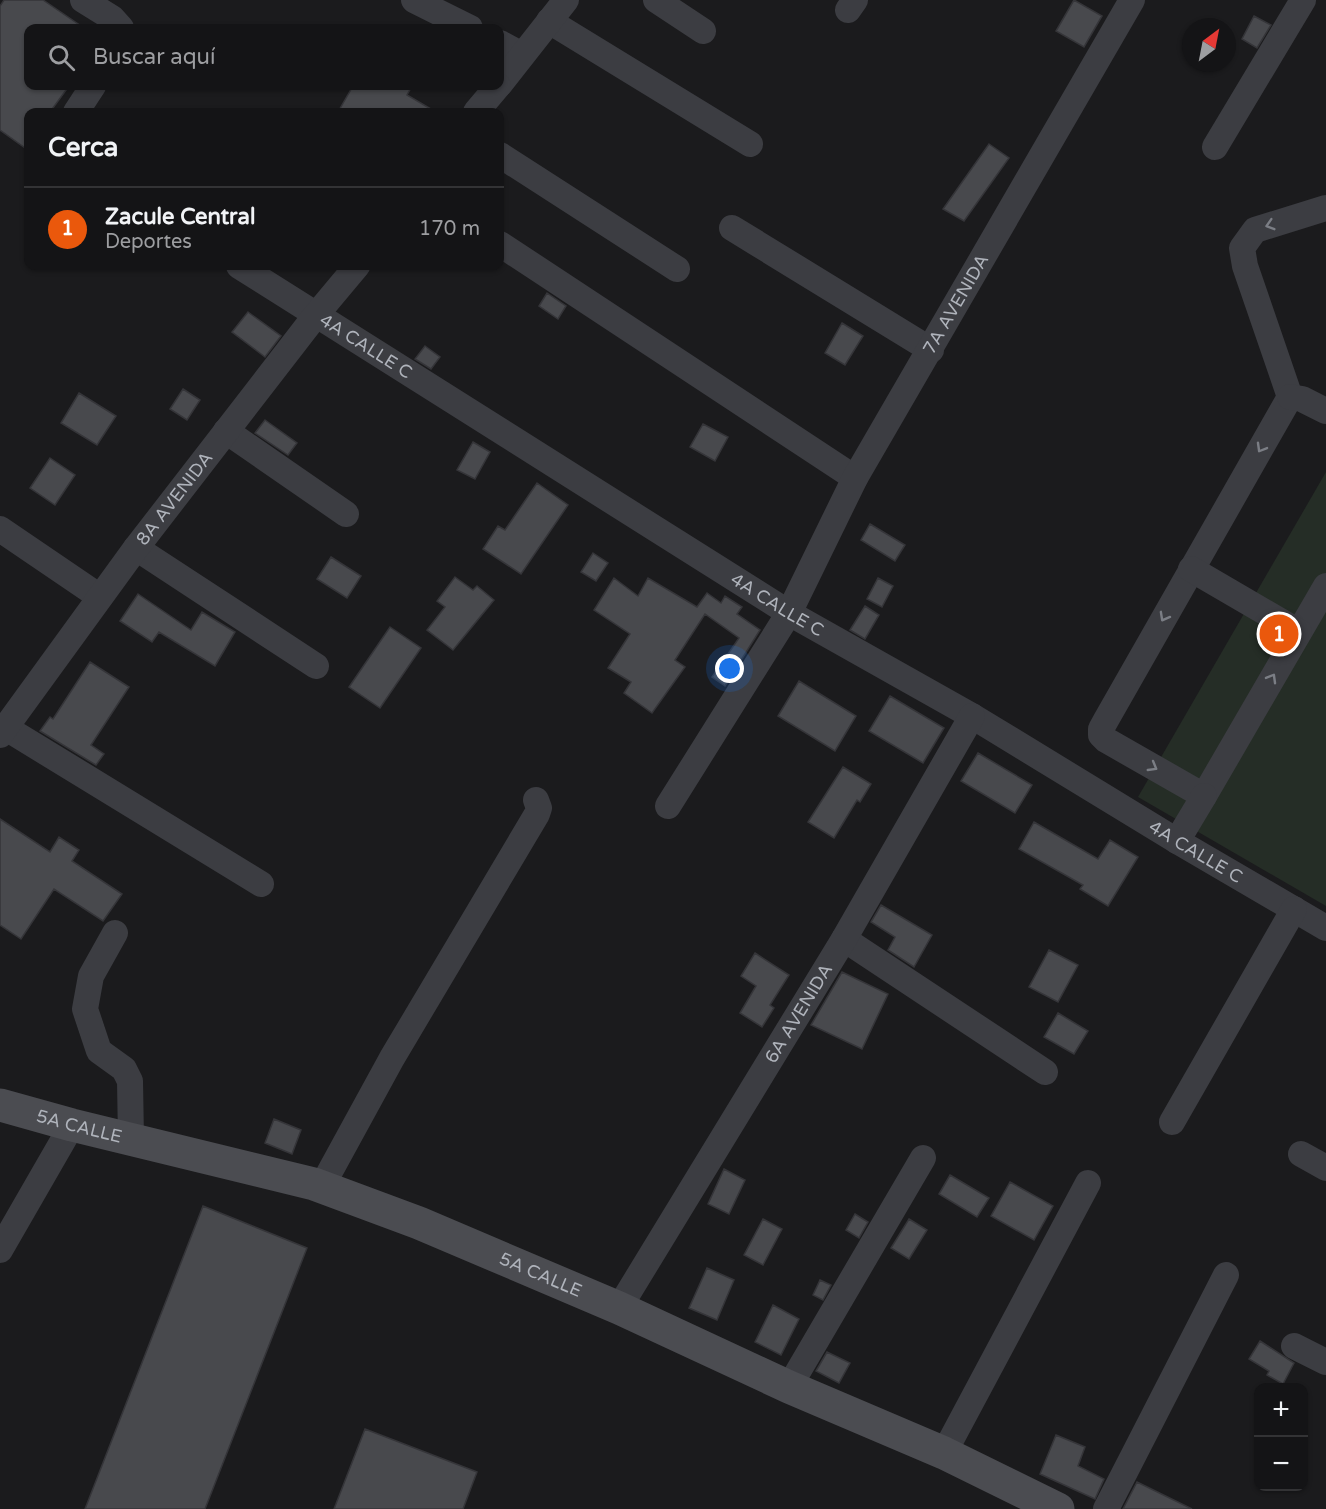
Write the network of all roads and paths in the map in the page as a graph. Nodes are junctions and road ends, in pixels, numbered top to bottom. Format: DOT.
graph roads {
  1 [pos="83,0"];
  2 [pos="414,0"];
  3 [pos="566,0"];
  4 [pos="656,0"];
  5 [pos="1132,0"];
  6 [pos="1303,0"];
  7 [pos="549,21"];
  8 [pos="117,24"];
  9 [pos="462,24"];
  10 [pos="703,32"];
  11 [pos="504,45"];
  12 [pos="522,55"];
  13 [pos="504,78"];
  14 [pos="90,90"];
  15 [pos="495,90"];
  16 [pos="79,108"];
  17 [pos="480,108"];
  18 [pos="750,144"];
  19 [pos="1215,147"];
  20 [pos="504,157"];
  21 [pos="1326,208"];
  22 [pos="732,228"];
  23 [pos="504,247"];
  24 [pos="677,269"];
  25 [pos="245,270"];
  26 [pos="354,270"];
  27 [pos="315,315"];
  28 [pos="931,350"];
  29 [pos="1290,397"];
  30 [pos="1326,411"];
  31 [pos="226,431"];
  32 [pos="855,478"];
  33 [pos="346,514"];
  34 [pos="0,529"];
  35 [pos="136,548"];
  36 [pos="1191,568"];
  37 [pos="1326,586"];
  38 [pos="100,597"];
  39 [pos="789,613"];
  40 [pos="1299,632"];
  41 [pos="316,666"];
  42 [pos="972,716"];
  43 [pos="3,732"];
  44 [pos="1204,796"];
  45 [pos="536,800"];
  46 [pos="668,806"];
  47 [pos="1177,841"];
  48 [pos="261,884"];
  49 [pos="1294,909"];
  50 [pos="1326,928"];
  51 [pos="115,933"];
  52 [pos="844,939"];
  53 [pos="1046,1072"];
  54 [pos="0,1105"];
  55 [pos="1172,1122"];
  56 [pos="72,1125"];
  57 [pos="131,1139"];
  58 [pos="1301,1154"];
  59 [pos="923,1158"];
  60 [pos="1326,1168"];
  61 [pos="1088,1183"];
  62 [pos="322,1186"];
  63 [pos="0,1250"];
  64 [pos="1226,1275"];
  65 [pos="619,1308"];
  66 [pos="1294,1346"];
  67 [pos="1326,1362"];
  68 [pos="789,1387"];
  69 [pos="944,1453"];
  70 [pos="1058,1509"];
  71 [pos="1106,1509"];
  1 -- 8 [label="street"];
  2 -- 9 [label="street"];
  3 -- 7 [label="street"];
  4 -- 10 [label="street"];
  5 -- 28 [label="street, 7A AVENIDA"];
  6 -- 19 [label="street"];
  7 -- 12 [label="street"];
  7 -- 18 [label="street"];
  11 -- 12 [label="street"];
  12 -- 13 [label="street"];
  14 -- 16 [label="street"];
  15 -- 17 [label="street"];
  20 -- 24 [label="street"];
  21 -- 29 [label="street, one-way"];
  22 -- 28 [label="street"];
  23 -- 32 [label="street"];
  25 -- 27 [label="street, 4A CALLE C"];
  26 -- 27 [label="street, 8A AVENIDA"];
  27 -- 31 [label="street, 8A AVENIDA"];
  27 -- 39 [label="street, 4A CALLE C"];
  28 -- 32 [label="street, 7A AVENIDA"];
  29 -- 30 [label="street"];
  29 -- 36 [label="street, one-way"];
  31 -- 33 [label="street"];
  31 -- 35 [label="street, 8A AVENIDA"];
  32 -- 39 [label="street, 7A AVENIDA"];
  34 -- 38 [label="street"];
  35 -- 38 [label="street, 8A AVENIDA"];
  35 -- 41 [label="street"];
  36 -- 40 [label="street"];
  36 -- 44 [label="street, one-way"];
  37 -- 40 [label="street"];
  38 -- 43 [label="street, 8A AVENIDA"];
  39 -- 42 [label="street, 4A CALLE C"];
  39 -- 46 [label="street, 7A AVENIDA"];
  44 -- 40 [label="street, one-way"];
  42 -- 47 [label="street, 4A CALLE C"];
  42 -- 52 [label="street, 6A AVENIDA"];
  43 -- 48 [label="street"];
  44 -- 47 [label="street"];
  45 -- 62 [label="street"];
  47 -- 49 [label="street, 4A CALLE C"];
  49 -- 50 [label="street, 4A CALLE C"];
  49 -- 55 [label="street"];
  51 -- 57 [label="street"];
  52 -- 53 [label="street"];
  52 -- 65 [label="street, 6A AVENIDA"];
  54 -- 56 [label="main road, 5A CALLE"];
  56 -- 57 [label="main road, 5A CALLE"];
  56 -- 63 [label="street"];
  57 -- 62 [label="main road, 5A CALLE"];
  58 -- 60 [label="street"];
  59 -- 68 [label="street"];
  61 -- 69 [label="street"];
  62 -- 65 [label="main road, 5A CALLE"];
  64 -- 71 [label="street"];
  65 -- 68 [label="main road, 5A CALLE"];
  66 -- 67 [label="street"];
  68 -- 69 [label="main road, 5A CALLE"];
  69 -- 70 [label="main road, 5A CALLE"];
}
